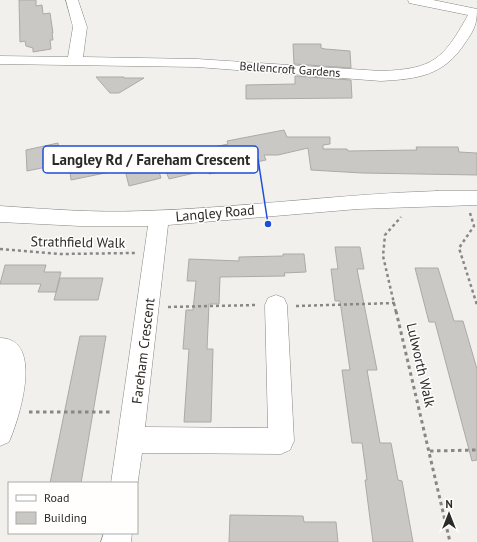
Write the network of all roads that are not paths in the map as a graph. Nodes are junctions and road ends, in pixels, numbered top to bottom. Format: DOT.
graph roads {
  1 [pos="72,0"];
  2 [pos="414,0"];
  3 [pos="476,13"];
  4 [pos="0,60"];
  5 [pos="76,60"];
  6 [pos="471,198"];
  7 [pos="0,214"];
  8 [pos="159,218"];
  9 [pos="276,306"];
  10 [pos="0,349"];
  11 [pos="3,422"];
  12 [pos="131,440"];
  13 [pos="125,482"];
  1 -- 5 [label="street"];
  2 -- 3 [label="street"];
  3 -- 5 [label="street, Bellencroft Gardens"];
  4 -- 5 [label="street, Bellencroft Gardens"];
  6 -- 8 [label="street, Langley Road"];
  7 -- 8 [label="street, Langley Road"];
  8 -- 12 [label="street, Fareham Crescent"];
  9 -- 12 [label="street"];
  10 -- 11 [label="street"];
  12 -- 13 [label="street, Fareham Crescent"];
}
